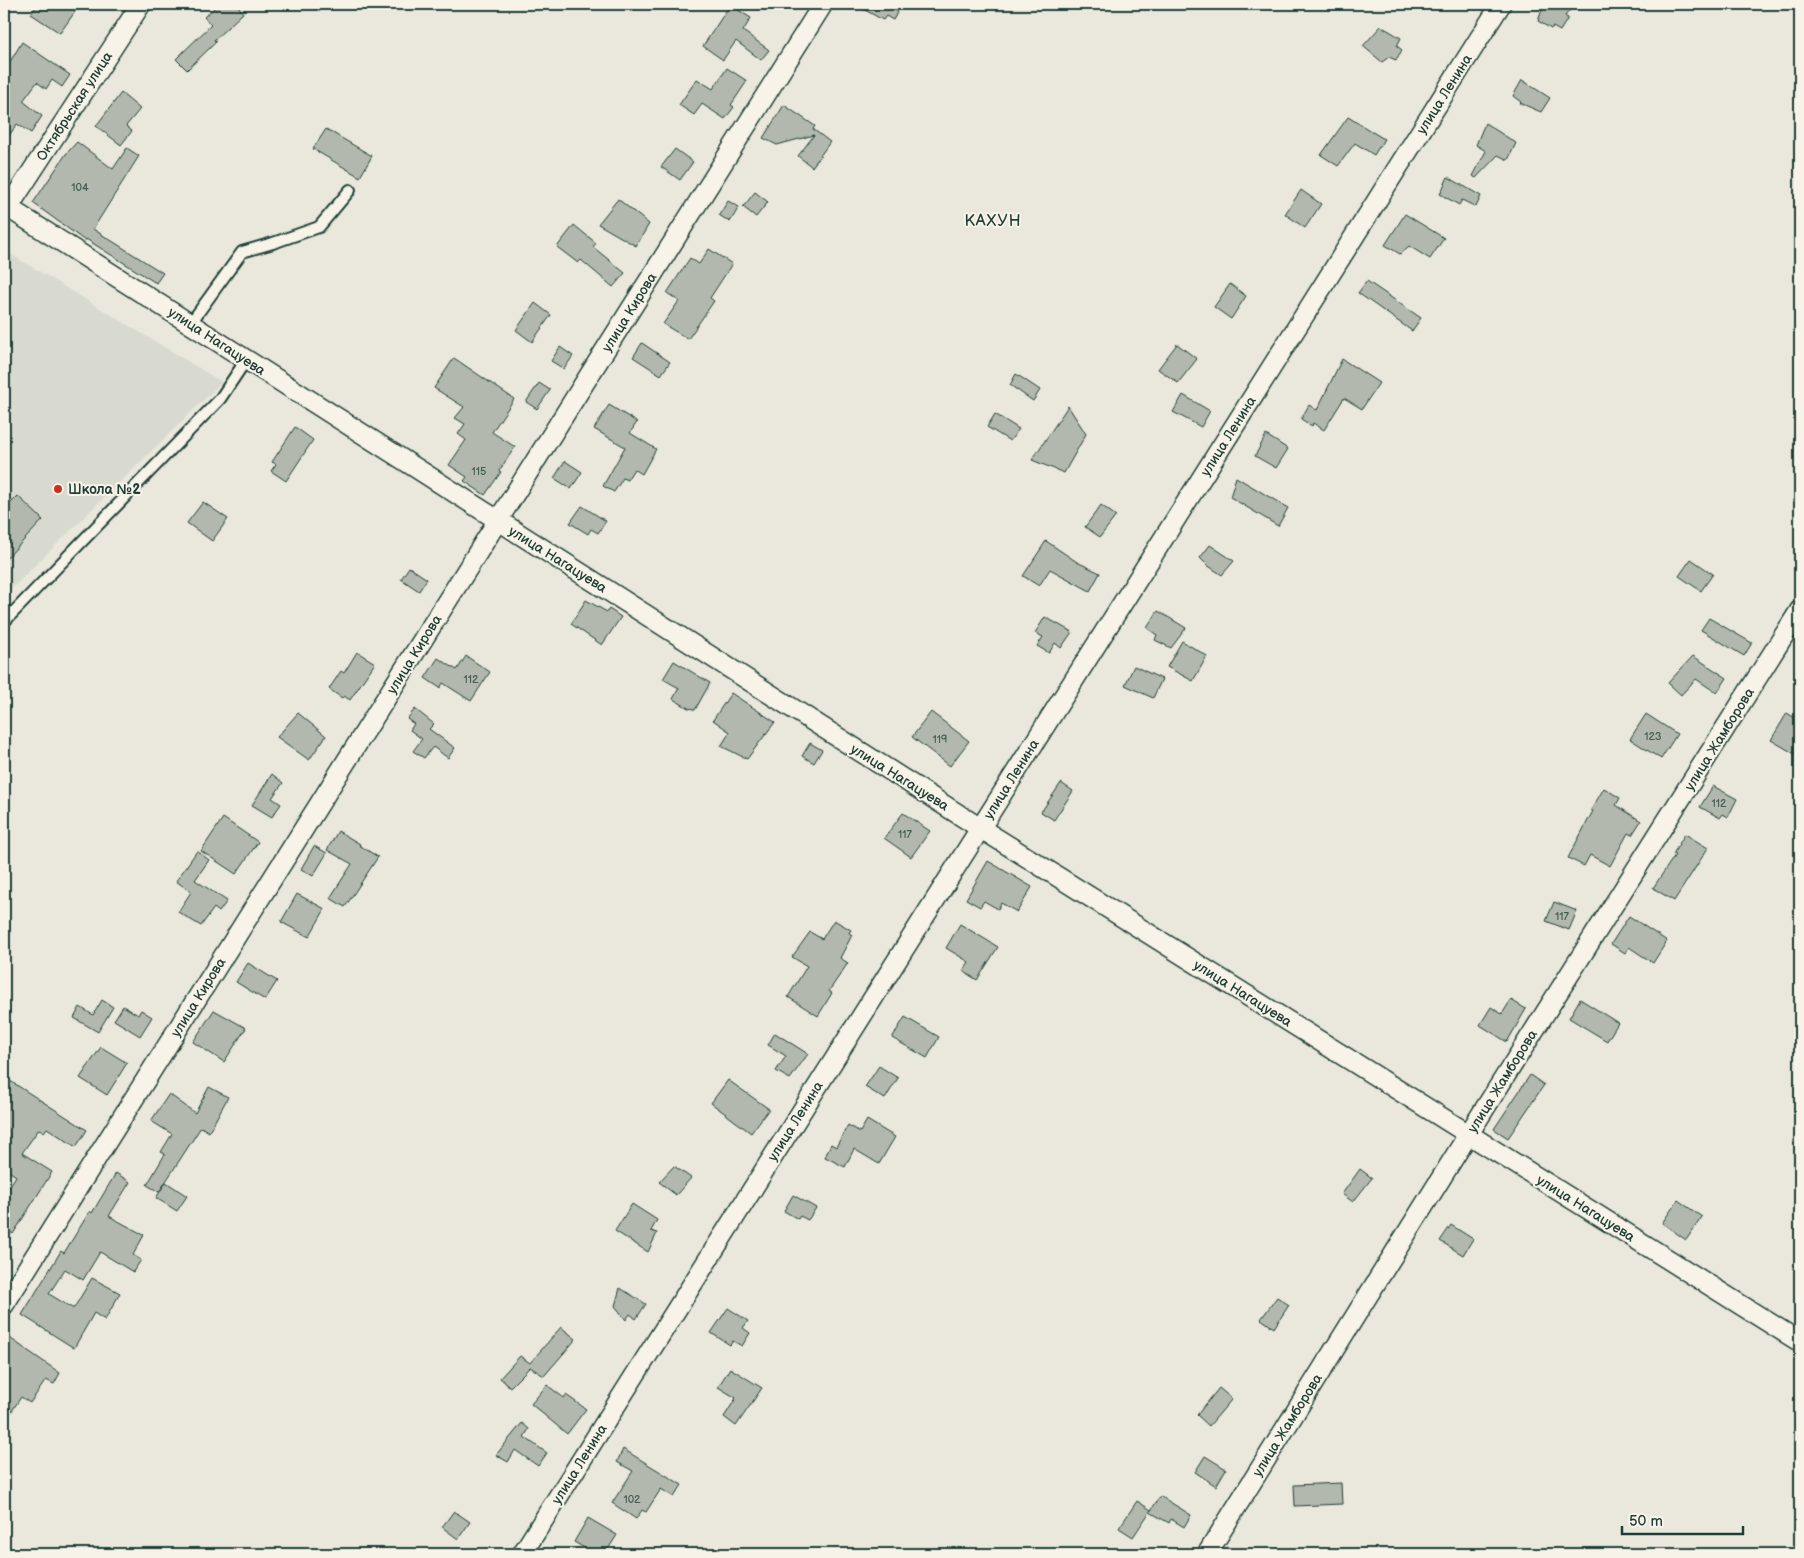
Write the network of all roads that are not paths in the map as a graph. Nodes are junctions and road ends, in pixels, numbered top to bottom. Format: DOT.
graph roads {
  1 [pos="141,4"];
  2 [pos="823,4"];
  3 [pos="1501,4"];
  4 [pos="350,190"];
  5 [pos="6,207"];
  6 [pos="190,324"];
  7 [pos="246,360"];
  8 [pos="498,521"];
  9 [pos="1800,610"];
  10 [pos="4,622"];
  11 [pos="980,828"];
  12 [pos="1468,1135"];
  13 [pos="4,1305"];
  14 [pos="1800,1342"];
  15 [pos="522,1554"];
  16 [pos="1206,1554"];
  1 -- 5 [label="street, Октябрьская улица"];
  2 -- 8 [label="street, улица Кирова"];
  3 -- 11 [label="street, улица Ленина"];
  4 -- 6 [label="lane"];
  5 -- 6 [label="street, улица Нагацуева"];
  6 -- 7 [label="street, улица Нагацуева"];
  7 -- 8 [label="street, улица Нагацуева"];
  7 -- 10 [label="lane"];
  8 -- 11 [label="street, улица Нагацуева"];
  8 -- 13 [label="street, улица Кирова"];
  9 -- 12 [label="street, улица Жамборова"];
  11 -- 12 [label="street, улица Нагацуева"];
  11 -- 15 [label="street, улица Ленина"];
  12 -- 14 [label="street, улица Нагацуева"];
  12 -- 16 [label="street, улица Жамборова"];
}
